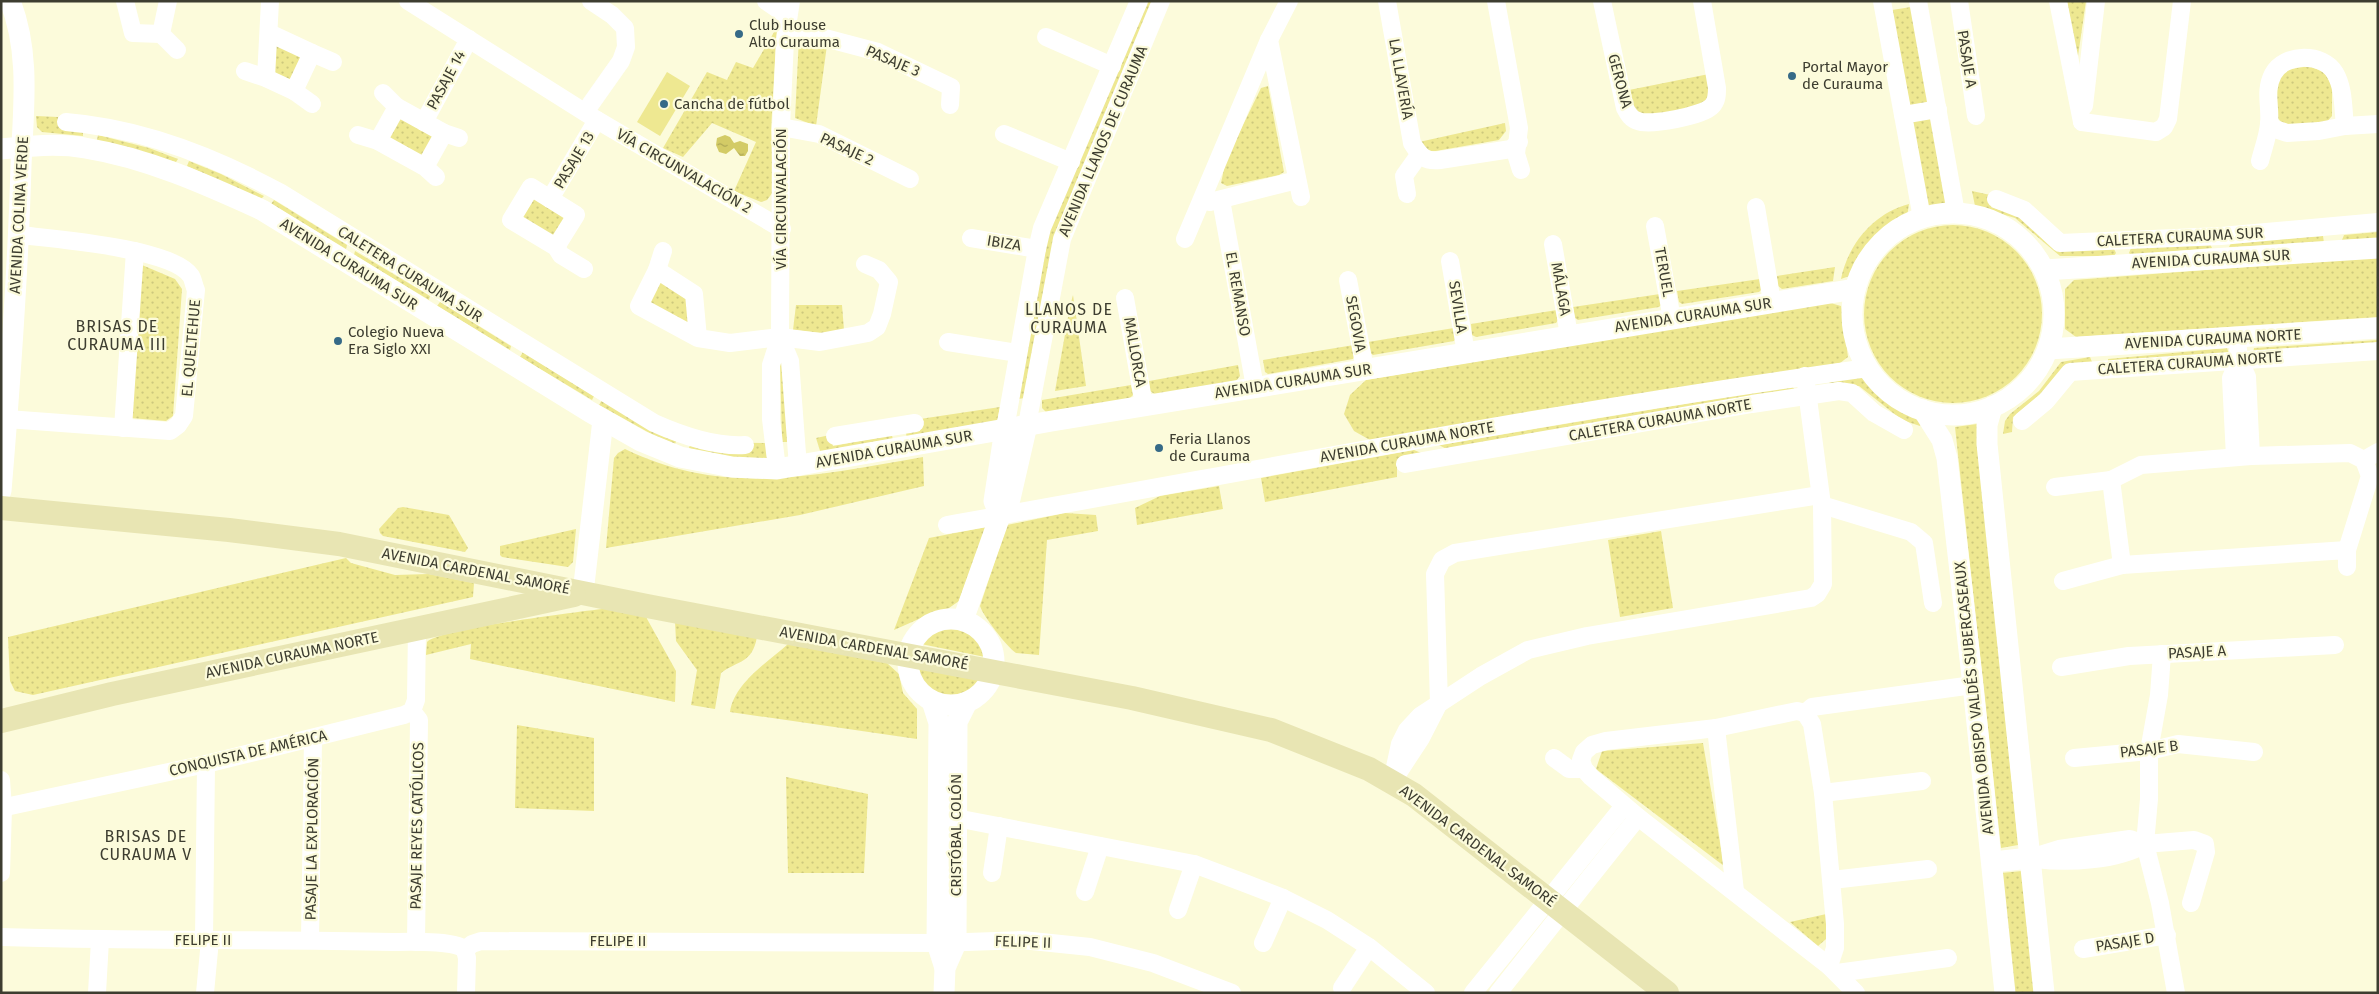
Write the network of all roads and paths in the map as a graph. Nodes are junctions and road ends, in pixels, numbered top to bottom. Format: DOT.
graph roads {
  1 [pos="10,1"];
  2 [pos="125,1"];
  3 [pos="168,1"];
  4 [pos="270,1"];
  5 [pos="408,1"];
  6 [pos="592,1"];
  7 [pos="766,1"];
  8 [pos="1139,1"];
  9 [pos="1161,1"];
  10 [pos="1289,1"];
  11 [pos="1387,1"];
  12 [pos="1496,1"];
  13 [pos="1602,1"];
  14 [pos="1702,1"];
  15 [pos="1959,1"];
  16 [pos="2058,1"];
  17 [pos="2096,1"];
  18 [pos="2182,1"];
  19 [pos="1888,2"];
  20 [pos="1921,2"];
  21 [pos="789,15"];
  22 [pos="269,33"];
  23 [pos="161,34"];
  24 [pos="1046,37"];
  25 [pos="468,39"];
  26 [pos="1269,40"];
  27 [pos="177,50"];
  28 [pos="312,54"];
  29 [pos="333,62"];
  30 [pos="1112,66"];
  31 [pos="245,71"];
  32 [pos="266,78"];
  33 [pos="294,91"];
  34 [pos="383,93"];
  35 [pos="312,104"];
  36 [pos="950,105"];
  37 [pos="397,107"];
  38 [pos="1938,109"];
  39 [pos="1903,115"];
  40 [pos="591,116"];
  41 [pos="1976,116"];
  42 [pos="66,122"];
  43 [pos="424,122"];
  44 [pos="2082,122"];
  45 [pos="2270,124"];
  46 [pos="2378,124"];
  47 [pos="91,125"];
  48 [pos="2345,126"];
  49 [pos="781,127"];
  50 [pos="1004,134"];
  51 [pos="358,135"];
  52 [pos="378,141"];
  53 [pos="1519,142"];
  54 [pos="12,148"];
  55 [pos="88,148"];
  56 [pos="188,150"];
  57 [pos="1419,155"];
  58 [pos="2260,161"];
  59 [pos="1071,162"];
  60 [pos="1521,170"];
  61 [pos="178,174"];
  62 [pos="910,179"];
  63 [pos="273,189"];
  64 [pos="1407,194"];
  65 [pos="550,199"];
  66 [pos="1996,199"];
  67 [pos="1221,200"];
  68 [pos="1200,204"];
  69 [pos="1756,207"];
  70 [pos="262,210"];
  71 [pos="1956,213"];
  72 [pos="1922,218"];
  73 [pos="2378,222"];
  74 [pos="1655,226"];
  75 [pos="2332,226"];
  76 [pos="782,229"];
  77 [pos="20,235"];
  78 [pos="2221,236"];
  79 [pos="971,238"];
  80 [pos="1185,239"];
  81 [pos="357,241"];
  82 [pos="2122,241"];
  83 [pos="1553,244"];
  84 [pos="556,247"];
  85 [pos="2378,248"];
  86 [pos="1037,249"];
  87 [pos="135,251"];
  88 [pos="663,251"];
  89 [pos="2333,251"];
  90 [pos="2221,258"];
  91 [pos="345,261"];
  92 [pos="1450,261"];
  93 [pos="865,264"];
  94 [pos="2122,264"];
  95 [pos="584,269"];
  96 [pos="657,270"];
  97 [pos="2045,270"];
  98 [pos="1348,280"];
  99 [pos="1855,289"];
  100 [pos="440,291"];
  101 [pos="1125,298"];
  102 [pos="1772,302"];
  103 [pos="427,312"];
  104 [pos="1672,319"];
  105 [pos="2378,328"];
  106 [pos="1569,335"];
  107 [pos="780,337"];
  108 [pos="698,338"];
  109 [pos="520,342"];
  110 [pos="948,342"];
  111 [pos="2100,345"];
  112 [pos="2048,349"];
  113 [pos="2378,351"];
  114 [pos="1018,353"];
  115 [pos="1466,353"];
  116 [pos="2238,360"];
  117 [pos="509,362"];
  118 [pos="1868,368"];
  119 [pos="1365,369"];
  120 [pos="2101,370"];
  121 [pos="1805,376"];
  122 [pos="1255,387"];
  123 [pos="602,392"];
  124 [pos="1808,396"];
  125 [pos="1144,405"];
  126 [pos="1992,407"];
  127 [pos="1923,410"];
  128 [pos="596,416"];
  129 [pos="7,420"];
  130 [pos="2022,421"];
  131 [pos="1027,425"];
  132 [pos="123,428"];
  133 [pos="1005,429"];
  134 [pos="1904,430"];
  135 [pos="687,435"];
  136 [pos="835,436"];
  137 [pos="1416,440"];
  138 [pos="745,445"];
  139 [pos="902,448"];
  140 [pos="2371,456"];
  141 [pos="680,457"];
  142 [pos="1446,457"];
  143 [pos="2243,457"];
  144 [pos="1404,464"];
  145 [pos="787,468"];
  146 [pos="2111,480"];
  147 [pos="2055,487"];
  148 [pos="1,491"];
  149 [pos="1821,500"];
  150 [pos="1,508"];
  151 [pos="1000,516"];
  152 [pos="947,525"];
  153 [pos="2122,566"];
  154 [pos="491,573"];
  155 [pos="2062,581"];
  156 [pos="583,593"];
  157 [pos="1933,603"];
  158 [pos="472,617"];
  159 [pos="963,620"];
  160 [pos="417,628"];
  161 [pos="2335,645"];
  162 [pos="2162,654"];
  163 [pos="908,655"];
  164 [pos="2061,667"];
  165 [pos="993,670"];
  166 [pos="1974,685"];
  167 [pos="932,701"];
  168 [pos="967,702"];
  169 [pos="1439,703"];
  170 [pos="412,711"];
  171 [pos="1805,714"];
  172 [pos="1,721"];
  173 [pos="1716,728"];
  174 [pos="313,738"];
  175 [pos="2149,751"];
  176 [pos="2254,752"];
  177 [pos="1554,758"];
  178 [pos="2074,758"];
  179 [pos="206,764"];
  180 [pos="1584,769"];
  181 [pos="1,780"];
  182 [pos="1392,781"];
  183 [pos="1922,781"];
  184 [pos="1824,794"];
  185 [pos="1624,806"];
  186 [pos="2,808"];
  187 [pos="1638,817"];
  188 [pos="956,818"];
  189 [pos="999,826"];
  190 [pos="2145,844"];
  191 [pos="1100,846"];
  192 [pos="2030,858"];
  193 [pos="1992,862"];
  194 [pos="1194,864"];
  195 [pos="1928,869"];
  196 [pos="1,873"];
  197 [pos="992,873"];
  198 [pos="1832,880"];
  199 [pos="1735,891"];
  200 [pos="1085,892"];
  201 [pos="1283,898"];
  202 [pos="2191,903"];
  203 [pos="1556,905"];
  204 [pos="1178,910"];
  205 [pos="2167,935"];
  206 [pos="1,938"];
  207 [pos="100,940"];
  208 [pos="207,940"];
  209 [pos="310,940"];
  210 [pos="416,942"];
  211 [pos="947,943"];
  212 [pos="1263,943"];
  213 [pos="1368,947"];
  214 [pos="2083,949"];
  215 [pos="465,950"];
  216 [pos="1948,958"];
  217 [pos="1833,970"];
  218 [pos="1342,988"];
  219 [pos="97,993"];
  220 [pos="205,993"];
  221 [pos="466,993"];
  222 [pos="944,993"];
  223 [pos="1232,993"];
  224 [pos="1426,993"];
  225 [pos="1473,993"];
  226 [pos="1498,993"];
  227 [pos="1667,993"];
  228 [pos="1856,993"];
  229 [pos="2005,993"];
  230 [pos="2044,993"];
  231 [pos="2176,993"];
  1 -- 54 [label="street, AVENIDA COLINA VERDE"];
  2 -- 23 [label="street"];
  3 -- 23 [label="street"];
  4 -- 22 [label="street"];
  5 -- 25 [label="street, VÍA CIRCUNVALACIÓN 2"];
  6 -- 40 [label="street"];
  7 -- 21 [label="street"];
  8 -- 30 [label="street, AVENIDA LLANOS DE CURAUMA"];
  9 -- 131 [label="street, AVENIDA LLANOS DE CURAUMA"];
  10 -- 26 [label="street"];
  11 -- 57 [label="street, LA LLAVERÍA"];
  12 -- 53 [label="street"];
  13 -- 14 [label="street, GERONA"];
  15 -- 41 [label="street, PASAJE A"];
  16 -- 44 [label="street"];
  17 -- 44 [label="street"];
  18 -- 44 [label="street"];
  19 -- 39 [label="street"];
  20 -- 38 [label="street"];
  21 -- 36 [label="street, PASAJE 3"];
  21 -- 49 [label="street, VÍA CIRCUNVALACIÓN"];
  22 -- 28 [label="street"];
  22 -- 32 [label="street"];
  23 -- 27 [label="street"];
  24 -- 30 [label="street"];
  25 -- 40 [label="street, VÍA CIRCUNVALACIÓN 2"];
  25 -- 43 [label="street, PASAJE 14"];
  26 -- 67 [label="street"];
  26 -- 68 [label="street"];
  28 -- 29 [label="street"];
  28 -- 33 [label="street"];
  30 -- 59 [label="street, AVENIDA LLANOS DE CURAUMA"];
  31 -- 32 [label="street"];
  32 -- 33 [label="street"];
  33 -- 35 [label="street"];
  34 -- 37 [label="street, PASAJE 14"];
  37 -- 43 [label="street, PASAJE 14"];
  37 -- 52 [label="street"];
  38 -- 39 [label="street"];
  38 -- 71 [label="street"];
  39 -- 72 [label="street"];
  40 -- 65 [label="street, PASAJE 13"];
  40 -- 76 [label="street, VÍA CIRCUNVALACIÓN 2"];
  42 -- 47 [label="street, CALETERA CURAUMA SUR"];
  43 -- 52 [label="street, PASAJE 14"];
  45 -- 48 [label="street"];
  45 -- 48 [label="street"];
  45 -- 58 [label="street"];
  46 -- 48 [label="street"];
  47 -- 55 [label="street"];
  47 -- 56 [label="street, CALETERA CURAUMA SUR"];
  49 -- 62 [label="street, PASAJE 2"];
  49 -- 76 [label="street, VÍA CIRCUNVALACIÓN"];
  50 -- 59 [label="street"];
  51 -- 52 [label="street, PASAJE 14"];
  53 -- 57 [label="street"];
  53 -- 60 [label="street"];
  54 -- 55 [label="street, AVENIDA CURAUMA SUR"];
  54 -- 77 [label="street, AVENIDA COLINA VERDE"];
  55 -- 61 [label="street, AVENIDA CURAUMA SUR"];
  56 -- 61 [label="street"];
  56 -- 63 [label="street, CALETERA CURAUMA SUR"];
  57 -- 64 [label="street"];
  59 -- 86 [label="street, AVENIDA LLANOS DE CURAUMA"];
  61 -- 70 [label="street, AVENIDA CURAUMA SUR"];
  63 -- 70 [label="street"];
  63 -- 81 [label="street, CALETERA CURAUMA SUR"];
  65 -- 84 [label="street, PASAJE 13"];
  65 -- 84 [label="street, PASAJE 13"];
  66 -- 82 [label="street, CALETERA CURAUMA SUR"];
  67 -- 68 [label="street"];
  67 -- 122 [label="street, EL REMANSO"];
  68 -- 80 [label="street"];
  69 -- 102 [label="street"];
  70 -- 91 [label="street, AVENIDA CURAUMA SUR"];
  71 -- 72 [label="street"];
  71 -- 97 [label="street"];
  72 -- 99 [label="street"];
  73 -- 75 [label="street, CALETERA CURAUMA SUR"];
  74 -- 104 [label="street, TERUEL"];
  75 -- 78 [label="street, CALETERA CURAUMA SUR"];
  75 -- 89 [label="street"];
  76 -- 107 [label="street, VÍA CIRCUNVALACIÓN"];
  77 -- 87 [label="street, EL QUELTEHUE"];
  77 -- 129 [label="street, AVENIDA COLINA VERDE"];
  78 -- 82 [label="street, CALETERA CURAUMA SUR"];
  78 -- 90 [label="street"];
  79 -- 86 [label="street, IBIZA"];
  81 -- 91 [label="street"];
  81 -- 100 [label="street, CALETERA CURAUMA SUR"];
  82 -- 94 [label="street"];
  83 -- 106 [label="street, MÁLAGA"];
  84 -- 95 [label="street, PASAJE 13"];
  85 -- 89 [label="street, AVENIDA CURAUMA SUR"];
  86 -- 114 [label="street, AVENIDA LLANOS DE CURAUMA"];
  87 -- 132 [label="street"];
  87 -- 132 [label="street, EL QUELTEHUE"];
  88 -- 96 [label="street"];
  89 -- 90 [label="street, AVENIDA CURAUMA SUR"];
  90 -- 94 [label="street, AVENIDA CURAUMA SUR"];
  91 -- 103 [label="street, AVENIDA CURAUMA SUR"];
  92 -- 115 [label="street, SEVILLA"];
  93 -- 107 [label="street"];
  94 -- 97 [label="street, AVENIDA CURAUMA SUR"];
  96 -- 108 [label="street"];
  96 -- 108 [label="street"];
  97 -- 112 [label="street"];
  98 -- 119 [label="street, SEGOVIA"];
  99 -- 102 [label="street, AVENIDA CURAUMA SUR"];
  99 -- 118 [label="street"];
  100 -- 103 [label="street"];
  100 -- 109 [label="street, CALETERA CURAUMA SUR"];
  101 -- 125 [label="street, MALLORCA"];
  102 -- 104 [label="street, AVENIDA CURAUMA SUR"];
  103 -- 117 [label="street, AVENIDA CURAUMA SUR"];
  104 -- 106 [label="street, AVENIDA CURAUMA SUR"];
  105 -- 116 [label="street, AVENIDA CURAUMA NORTE"];
  106 -- 115 [label="street, AVENIDA CURAUMA SUR"];
  107 -- 108 [label="street"];
  107 -- 145 [label="street"];
  109 -- 117 [label="street"];
  109 -- 123 [label="street, CALETERA CURAUMA SUR"];
  110 -- 114 [label="street"];
  111 -- 112 [label="street, AVENIDA CURAUMA NORTE"];
  111 -- 116 [label="street, AVENIDA CURAUMA NORTE"];
  111 -- 120 [label="street"];
  112 -- 126 [label="street"];
  113 -- 116 [label="street, CALETERA CURAUMA NORTE"];
  114 -- 133 [label="street, AVENIDA LLANOS DE CURAUMA"];
  115 -- 119 [label="street, AVENIDA CURAUMA SUR"];
  116 -- 120 [label="street, CALETERA CURAUMA NORTE"];
  116 -- 143 [label="street"];
  117 -- 128 [label="street, AVENIDA CURAUMA SUR"];
  118 -- 121 [label="street, AVENIDA CURAUMA NORTE"];
  118 -- 127 [label="street"];
  119 -- 122 [label="street, AVENIDA CURAUMA SUR"];
  120 -- 130 [label="street, CALETERA CURAUMA NORTE"];
  121 -- 124 [label="street"];
  121 -- 137 [label="street, AVENIDA CURAUMA NORTE"];
  122 -- 125 [label="street, AVENIDA CURAUMA SUR"];
  123 -- 128 [label="street"];
  123 -- 135 [label="street, CALETERA CURAUMA SUR"];
  124 -- 134 [label="street, CALETERA CURAUMA NORTE"];
  124 -- 142 [label="street, CALETERA CURAUMA NORTE"];
  124 -- 149 [label="street"];
  125 -- 131 [label="street, AVENIDA CURAUMA SUR"];
  126 -- 127 [label="street"];
  126 -- 192 [label="street"];
  127 -- 166 [label="street, AVENIDA OBISPO VALDÉS SUBERCASEAUX"];
  128 -- 141 [label="street, AVENIDA CURAUMA SUR"];
  128 -- 156 [label="street"];
  129 -- 132 [label="street, EL QUELTEHUE"];
  129 -- 148 [label="street, AVENIDA COLINA VERDE"];
  131 -- 133 [label="street, AVENIDA CURAUMA SUR"];
  131 -- 151 [label="street, AVENIDA LLANOS DE CURAUMA"];
  133 -- 139 [label="street, AVENIDA CURAUMA SUR"];
  133 -- 151 [label="street, AVENIDA LLANOS DE CURAUMA"];
  135 -- 138 [label="street, CALETERA CURAUMA SUR"];
  135 -- 141 [label="street"];
  136 -- 139 [label="street"];
  137 -- 142 [label="street"];
  137 -- 151 [label="street, AVENIDA CURAUMA NORTE"];
  139 -- 145 [label="street, AVENIDA CURAUMA SUR"];
  140 -- 143 [label="street"];
  140 -- 153 [label="street"];
  141 -- 145 [label="street, AVENIDA CURAUMA SUR"];
  142 -- 144 [label="street, CALETERA CURAUMA NORTE"];
  143 -- 146 [label="street"];
  146 -- 147 [label="street"];
  146 -- 153 [label="street"];
  149 -- 157 [label="street"];
  149 -- 169 [label="street"];
  149 -- 169 [label="street"];
  150 -- 154 [label="main road, AVENIDA CARDENAL SAMORÉ"];
  151 -- 152 [label="street, AVENIDA CURAUMA NORTE"];
  151 -- 159 [label="street, AVENIDA LLANOS DE CURAUMA"];
  153 -- 155 [label="street"];
  154 -- 156 [label="main road, AVENIDA CARDENAL SAMORÉ"];
  154 -- 158 [label="main road"];
  156 -- 158 [label="main road, AVENIDA CURAUMA NORTE"];
  156 -- 163 [label="main road, AVENIDA CARDENAL SAMORÉ"];
  158 -- 160 [label="main road, AVENIDA CURAUMA NORTE"];
  159 -- 163 [label="street"];
  159 -- 165 [label="street"];
  160 -- 170 [label="street"];
  160 -- 172 [label="main road, AVENIDA CURAUMA NORTE"];
  161 -- 162 [label="street, PASAJE A"];
  162 -- 164 [label="street, PASAJE A"];
  162 -- 175 [label="street"];
  163 -- 165 [label="main road, AVENIDA CARDENAL SAMORÉ"];
  163 -- 167 [label="street"];
  165 -- 168 [label="street"];
  165 -- 182 [label="main road, AVENIDA CARDENAL SAMORÉ"];
  166 -- 171 [label="street"];
  166 -- 193 [label="street, AVENIDA OBISPO VALDÉS SUBERCASEAUX"];
  167 -- 168 [label="street"];
  167 -- 211 [label="street, CRISTÓBAL COLÓN"];
  168 -- 188 [label="street, CRISTÓBAL COLÓN"];
  169 -- 182 [label="street"];
  170 -- 174 [label="street, CONQUISTA DE AMÉRICA"];
  170 -- 210 [label="street, PASAJE REYES CATÓLICOS"];
  171 -- 173 [label="street"];
  171 -- 184 [label="street"];
  173 -- 180 [label="street"];
  173 -- 199 [label="street"];
  174 -- 179 [label="street, CONQUISTA DE AMÉRICA"];
  174 -- 209 [label="street, PASAJE LA EXPLORACIÓN"];
  175 -- 176 [label="street, PASAJE B"];
  175 -- 178 [label="street, PASAJE B"];
  175 -- 190 [label="street"];
  177 -- 180 [label="street"];
  179 -- 186 [label="street, CONQUISTA DE AMÉRICA"];
  179 -- 208 [label="street"];
  180 -- 185 [label="street"];
  181 -- 186 [label="street"];
  182 -- 203 [label="main road, AVENIDA CARDENAL SAMORÉ"];
  183 -- 184 [label="street"];
  184 -- 198 [label="street"];
  185 -- 187 [label="street"];
  185 -- 203 [label="street"];
  186 -- 196 [label="street"];
  187 -- 199 [label="street"];
  187 -- 203 [label="street"];
  188 -- 189 [label="street"];
  188 -- 211 [label="street, CRISTÓBAL COLÓN"];
  189 -- 191 [label="street"];
  189 -- 197 [label="street"];
  190 -- 192 [label="street"];
  190 -- 202 [label="street"];
  190 -- 205 [label="street"];
  191 -- 194 [label="street"];
  191 -- 200 [label="street"];
  192 -- 193 [label="street"];
  192 -- 230 [label="street"];
  193 -- 229 [label="street, AVENIDA OBISPO VALDÉS SUBERCASEAUX"];
  194 -- 201 [label="street"];
  194 -- 204 [label="street"];
  195 -- 198 [label="street"];
  198 -- 217 [label="street"];
  199 -- 217 [label="street"];
  201 -- 212 [label="street"];
  201 -- 213 [label="street"];
  203 -- 225 [label="street"];
  203 -- 226 [label="street"];
  203 -- 227 [label="main road, AVENIDA CARDENAL SAMORÉ"];
  205 -- 214 [label="street, PASAJE D"];
  205 -- 231 [label="street"];
  206 -- 207 [label="street, FELIPE II"];
  207 -- 208 [label="street, FELIPE II"];
  207 -- 219 [label="street"];
  208 -- 209 [label="street, FELIPE II"];
  208 -- 220 [label="street"];
  209 -- 210 [label="street, FELIPE II"];
  210 -- 215 [label="street, FELIPE II"];
  211 -- 215 [label="street, FELIPE II"];
  211 -- 222 [label="street, CRISTÓBAL COLÓN"];
  211 -- 223 [label="street, FELIPE II"];
  213 -- 218 [label="street"];
  213 -- 224 [label="street"];
  215 -- 221 [label="street"];
  216 -- 217 [label="street"];
  217 -- 228 [label="street"];
}
